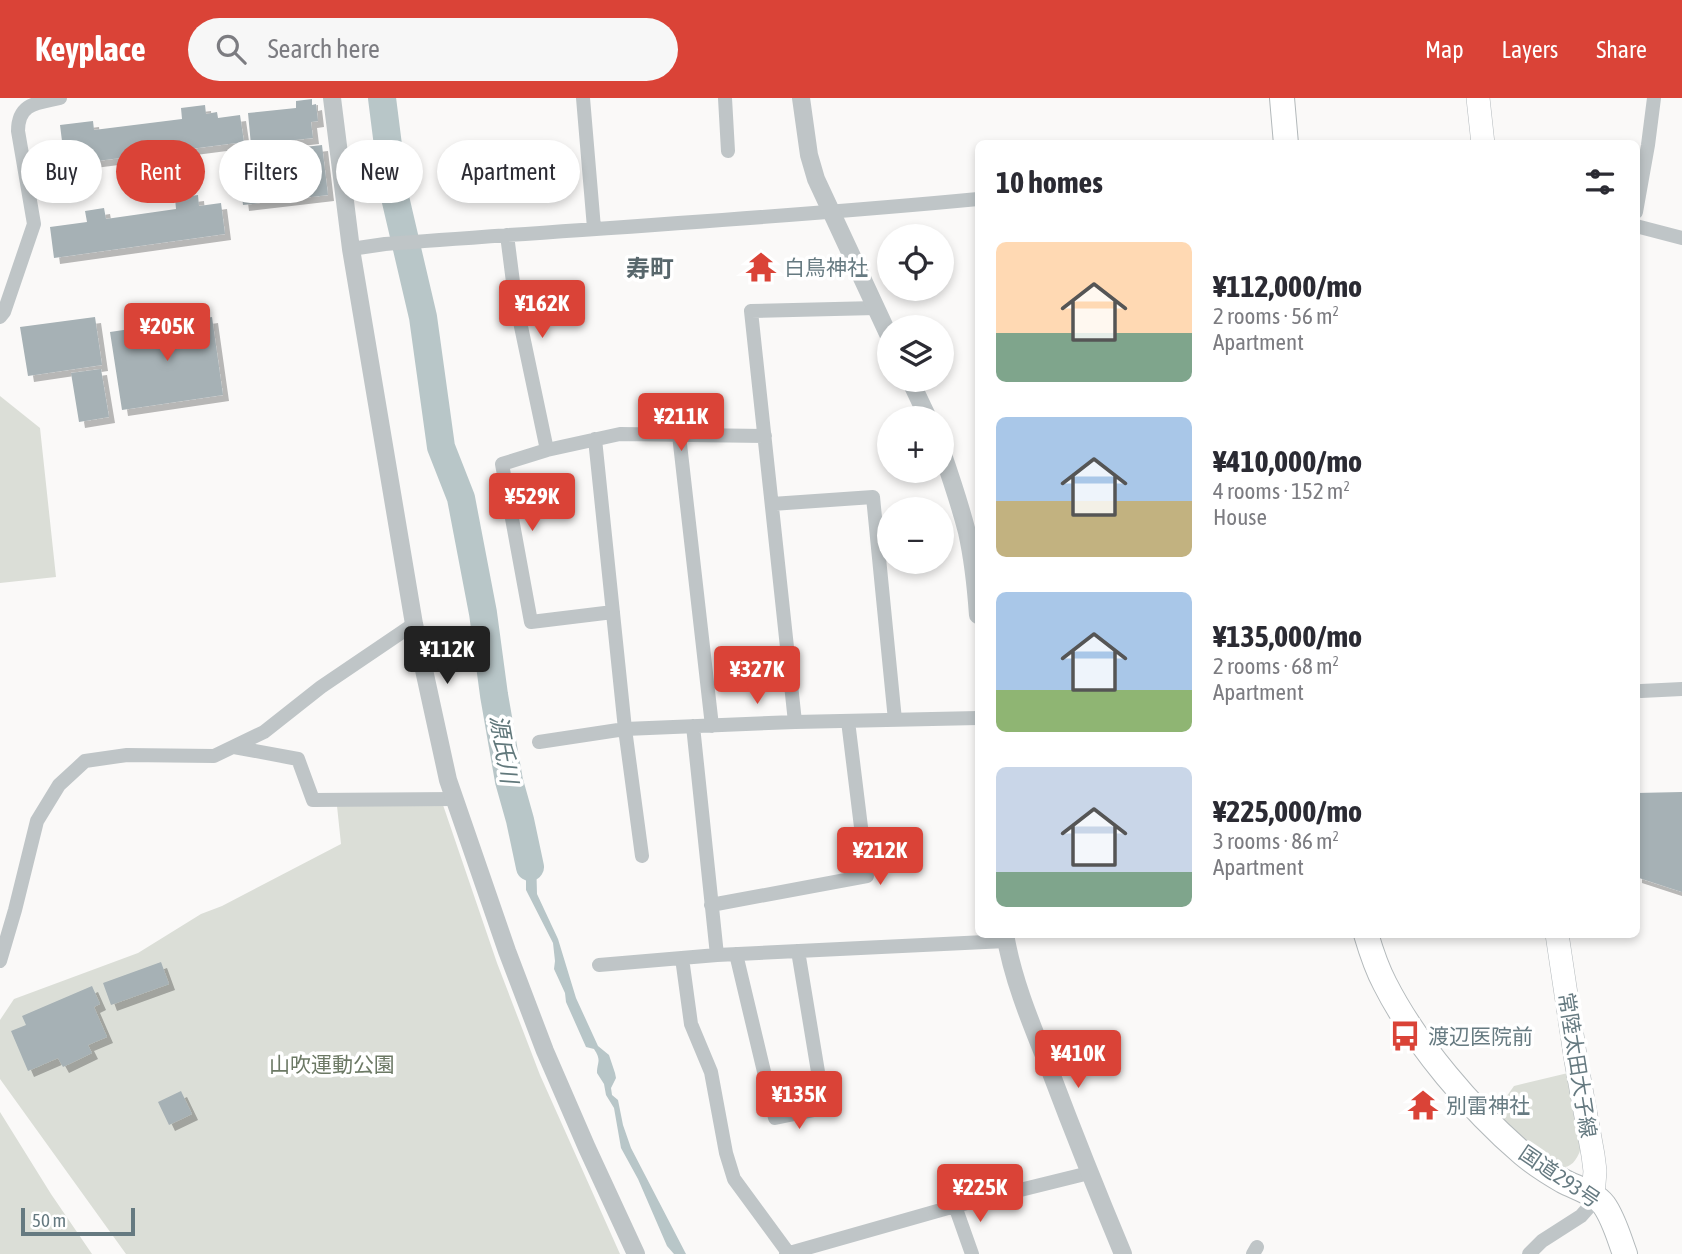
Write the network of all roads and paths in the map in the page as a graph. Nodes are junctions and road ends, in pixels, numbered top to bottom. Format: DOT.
graph roads {
  1 [pos="60,98"];
  2 [pos="332,98"];
  3 [pos="583,98"];
  4 [pos="725,98"];
  5 [pos="801,98"];
  6 [pos="1282,98"];
  7 [pos="1478,98"];
  8 [pos="1654,98"];
  9 [pos="1286,140"];
  10 [pos="1483,140"];
  11 [pos="728,151"];
  12 [pos="1640,190"];
  13 [pos="975,199"];
  14 [pos="831,213"];
  15 [pos="1640,227"];
  16 [pos="594,228"];
  17 [pos="507,235"];
  18 [pos="1682,238"];
  19 [pos="351,249"];
  20 [pos="876,308"];
  21 [pos="879,315"];
  22 [pos="0,317"];
  23 [pos="680,435"];
  24 [pos="765,436"];
  25 [pos="595,439"];
  26 [pos="547,450"];
  27 [pos="953,483"];
  28 [pos="772,504"];
  29 [pos="975,584"];
  30 [pos="613,612"];
  31 [pos="414,624"];
  32 [pos="1682,689"];
  33 [pos="1641,691"];
  34 [pos="975,718"];
  35 [pos="895,720"];
  36 [pos="848,721"];
  37 [pos="795,722"];
  38 [pos="693,726"];
  39 [pos="712,726"];
  40 [pos="625,729"];
  41 [pos="539,743"];
  42 [pos="234,747"];
  43 [pos="454,799"];
  44 [pos="642,856"];
  45 [pos="712,905"];
  46 [pos="1006,938"];
  47 [pos="1368,938"];
  48 [pos="1558,938"];
  49 [pos="798,951"];
  50 [pos="736,954"];
  51 [pos="717,955"];
  52 [pos="682,958"];
  53 [pos="0,961"];
  54 [pos="599,965"];
  55 [pos="1089,1173"];
  56 [pos="1593,1196"];
  57 [pos="955,1206"];
  58 [pos="636,1254"];
  59 [pos="788,1254"];
  60 [pos="972,1254"];
  61 [pos="1123,1254"];
  62 [pos="1530,1254"];
  63 [pos="1625,1254"];
  1 -- 22 [label="street"];
  2 -- 19 [label="street"];
  3 -- 16 [label="street"];
  4 -- 11 [label="street"];
  5 -- 14 [label="street"];
  6 -- 9 [label="highway"];
  7 -- 10 [label="main road"];
  8 -- 12 [label="street"];
  13 -- 14 [label="street"];
  14 -- 16 [label="street"];
  14 -- 20 [label="street"];
  15 -- 18 [label="street"];
  16 -- 17 [label="street"];
  17 -- 19 [label="street"];
  17 -- 26 [label="street"];
  19 -- 31 [label="street"];
  20 -- 21 [label="street"];
  20 -- 24 [label="street"];
  23 -- 24 [label="street"];
  23 -- 25 [label="street"];
  23 -- 39 [label="street"];
  24 -- 28 [label="street"];
  25 -- 26 [label="street"];
  25 -- 30 [label="street"];
  26 -- 30 [label="street"];
  27 -- 29 [label="street"];
  28 -- 35 [label="street"];
  28 -- 37 [label="street"];
  30 -- 40 [label="street"];
  31 -- 42 [label="street"];
  31 -- 43 [label="street"];
  32 -- 33 [label="street"];
  34 -- 35 [label="street"];
  35 -- 36 [label="street"];
  36 -- 37 [label="street"];
  36 -- 45 [label="street"];
  37 -- 39 [label="street"];
  38 -- 39 [label="street"];
  38 -- 40 [label="street"];
  38 -- 45 [label="street"];
  40 -- 41 [label="street"];
  40 -- 44 [label="street"];
  42 -- 43 [label="street"];
  42 -- 53 [label="street"];
  43 -- 58 [label="street"];
  45 -- 51 [label="street"];
  46 -- 49 [label="street"];
  46 -- 55 [label="street"];
  47 -- 56 [label="highway, 国道293号"];
  48 -- 56 [label="main road, 常陸太田大子線"];
  49 -- 50 [label="street"];
  49 -- 50 [label="street"];
  50 -- 51 [label="street"];
  51 -- 52 [label="street"];
  52 -- 54 [label="street"];
  52 -- 59 [label="street"];
  55 -- 57 [label="street"];
  55 -- 61 [label="street"];
  56 -- 62 [label="street"];
  56 -- 63 [label="highway, 国道293号"];
  57 -- 59 [label="street"];
  57 -- 60 [label="street"];
}
